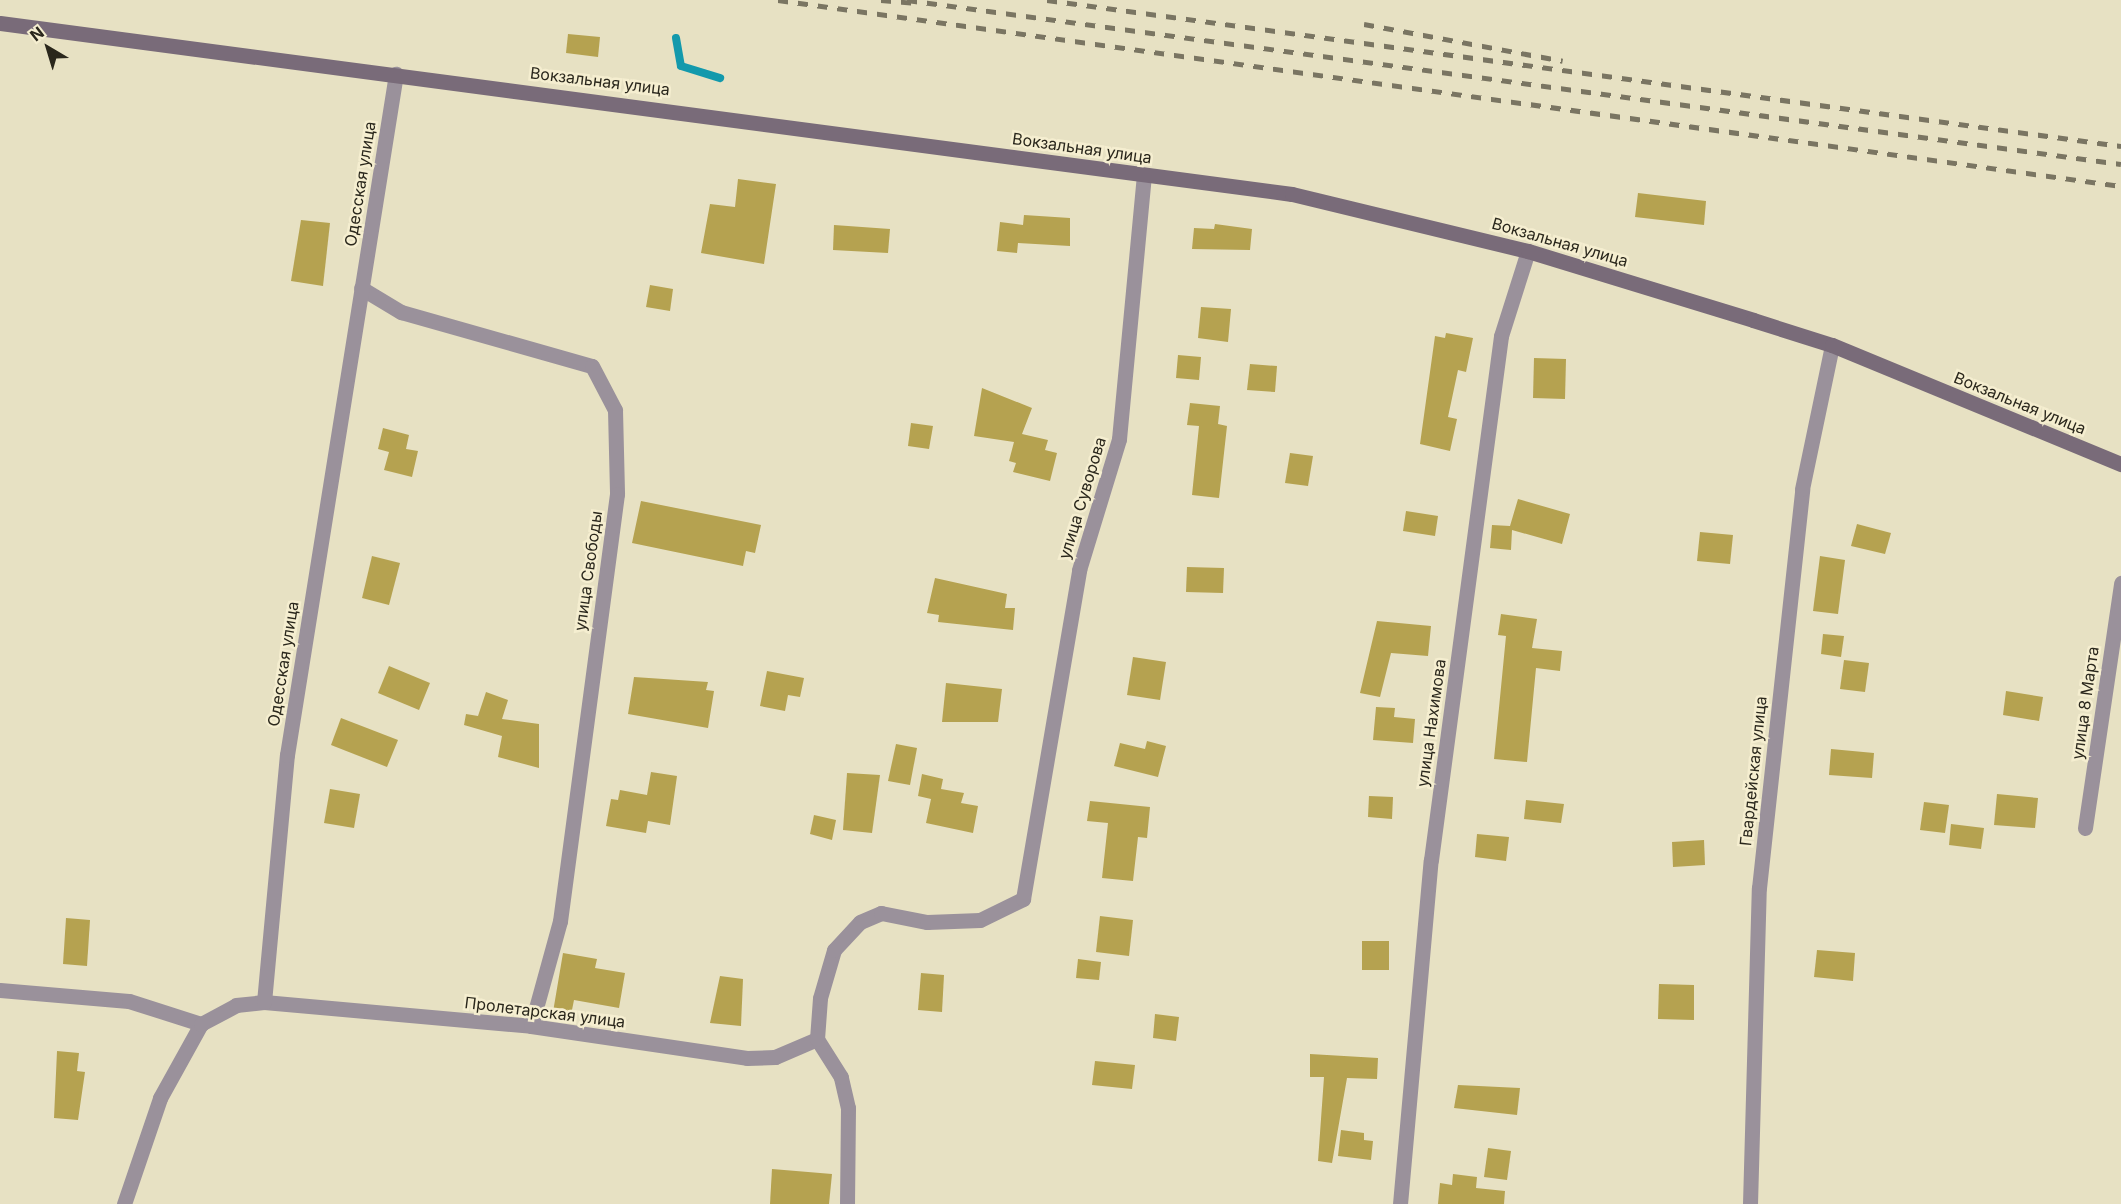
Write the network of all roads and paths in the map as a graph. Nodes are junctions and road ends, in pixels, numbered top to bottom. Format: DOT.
graph roads {
  1 [pos="0,23"];
  2 [pos="396,74"];
  3 [pos="1144,176"];
  4 [pos="1528,251"];
  5 [pos="361,288"];
  6 [pos="1832,345"];
  7 [pos="2121,464"];
  8 [pos="2121,583"];
  9 [pos="2085,828"];
  10 [pos="0,990"];
  11 [pos="264,1002"];
  12 [pos="201,1024"];
  13 [pos="531,1026"];
  14 [pos="817,1039"];
  15 [pos="124,1204"];
  16 [pos="847,1204"];
  17 [pos="1400,1204"];
  18 [pos="1750,1204"];
  1 -- 2 [label="main road, Вокзальная улица"];
  2 -- 3 [label="main road, Вокзальная улица"];
  2 -- 5 [label="street, Одесская улица"];
  3 -- 4 [label="main road, Вокзальная улица"];
  3 -- 14 [label="street, улица Суворова"];
  4 -- 6 [label="main road, Вокзальная улица"];
  4 -- 17 [label="street, улица Нахимова"];
  5 -- 11 [label="street, Одесская улица"];
  5 -- 13 [label="street, улица Свободы"];
  6 -- 7 [label="main road, Вокзальная улица"];
  6 -- 18 [label="street, Гвардейская улица"];
  8 -- 9 [label="street, улица 8 Марта"];
  10 -- 12 [label="street"];
  11 -- 12 [label="street"];
  11 -- 13 [label="street, Пролетарская улица"];
  12 -- 15 [label="street"];
  13 -- 14 [label="street, Пролетарская улица"];
  14 -- 16 [label="street"];
}
